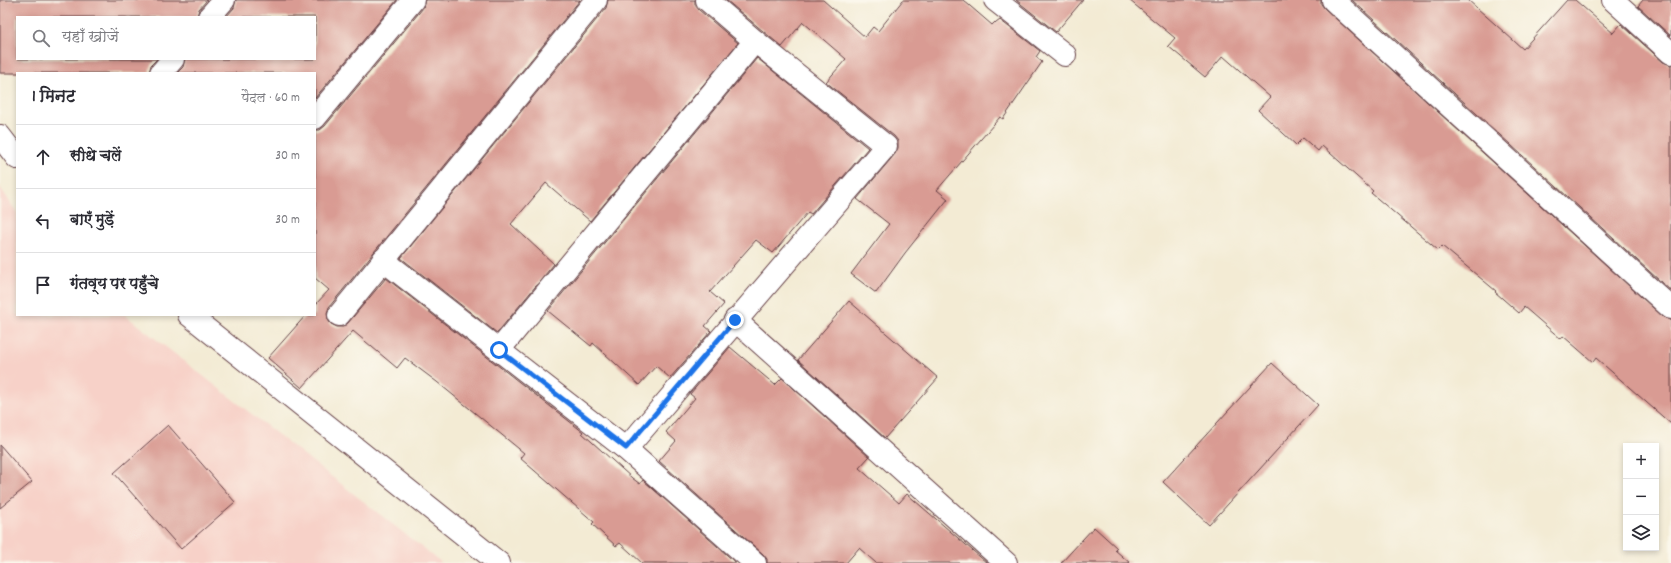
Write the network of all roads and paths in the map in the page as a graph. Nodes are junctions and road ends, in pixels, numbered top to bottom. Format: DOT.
graph roads {
  1 [pos="224,0"];
  2 [pos="413,0"];
  3 [pos="596,0"];
  4 [pos="706,0"];
  5 [pos="995,0"];
  6 [pos="1333,0"];
  7 [pos="1613,0"];
  8 [pos="211,16"];
  9 [pos="755,41"];
  10 [pos="1671,53"];
  11 [pos="1065,55"];
  12 [pos="172,60"];
  13 [pos="162,72"];
  14 [pos="316,117"];
  15 [pos="0,136"];
  16 [pos="16,157"];
  17 [pos="383,260"];
  18 [pos="1671,308"];
  19 [pos="339,315"];
  20 [pos="190,316"];
  21 [pos="735,320"];
  22 [pos="499,350"];
  23 [pos="626,448"];
  24 [pos="499,563"];
  25 [pos="755,563"];
  26 [pos="1006,563"];
  1 -- 8 [label="street"];
  2 -- 14 [label="street"];
  3 -- 17 [label="street"];
  4 -- 9 [label="street"];
  5 -- 11 [label="street"];
  6 -- 18 [label="street"];
  7 -- 10 [label="street"];
  9 -- 21 [label="street"];
  9 -- 22 [label="street"];
  12 -- 13 [label="street"];
  15 -- 16 [label="street"];
  17 -- 19 [label="street"];
  17 -- 22 [label="street"];
  20 -- 24 [label="street"];
  21 -- 23 [label="street"];
  21 -- 26 [label="street"];
  22 -- 23 [label="street"];
  23 -- 25 [label="street"];
}
